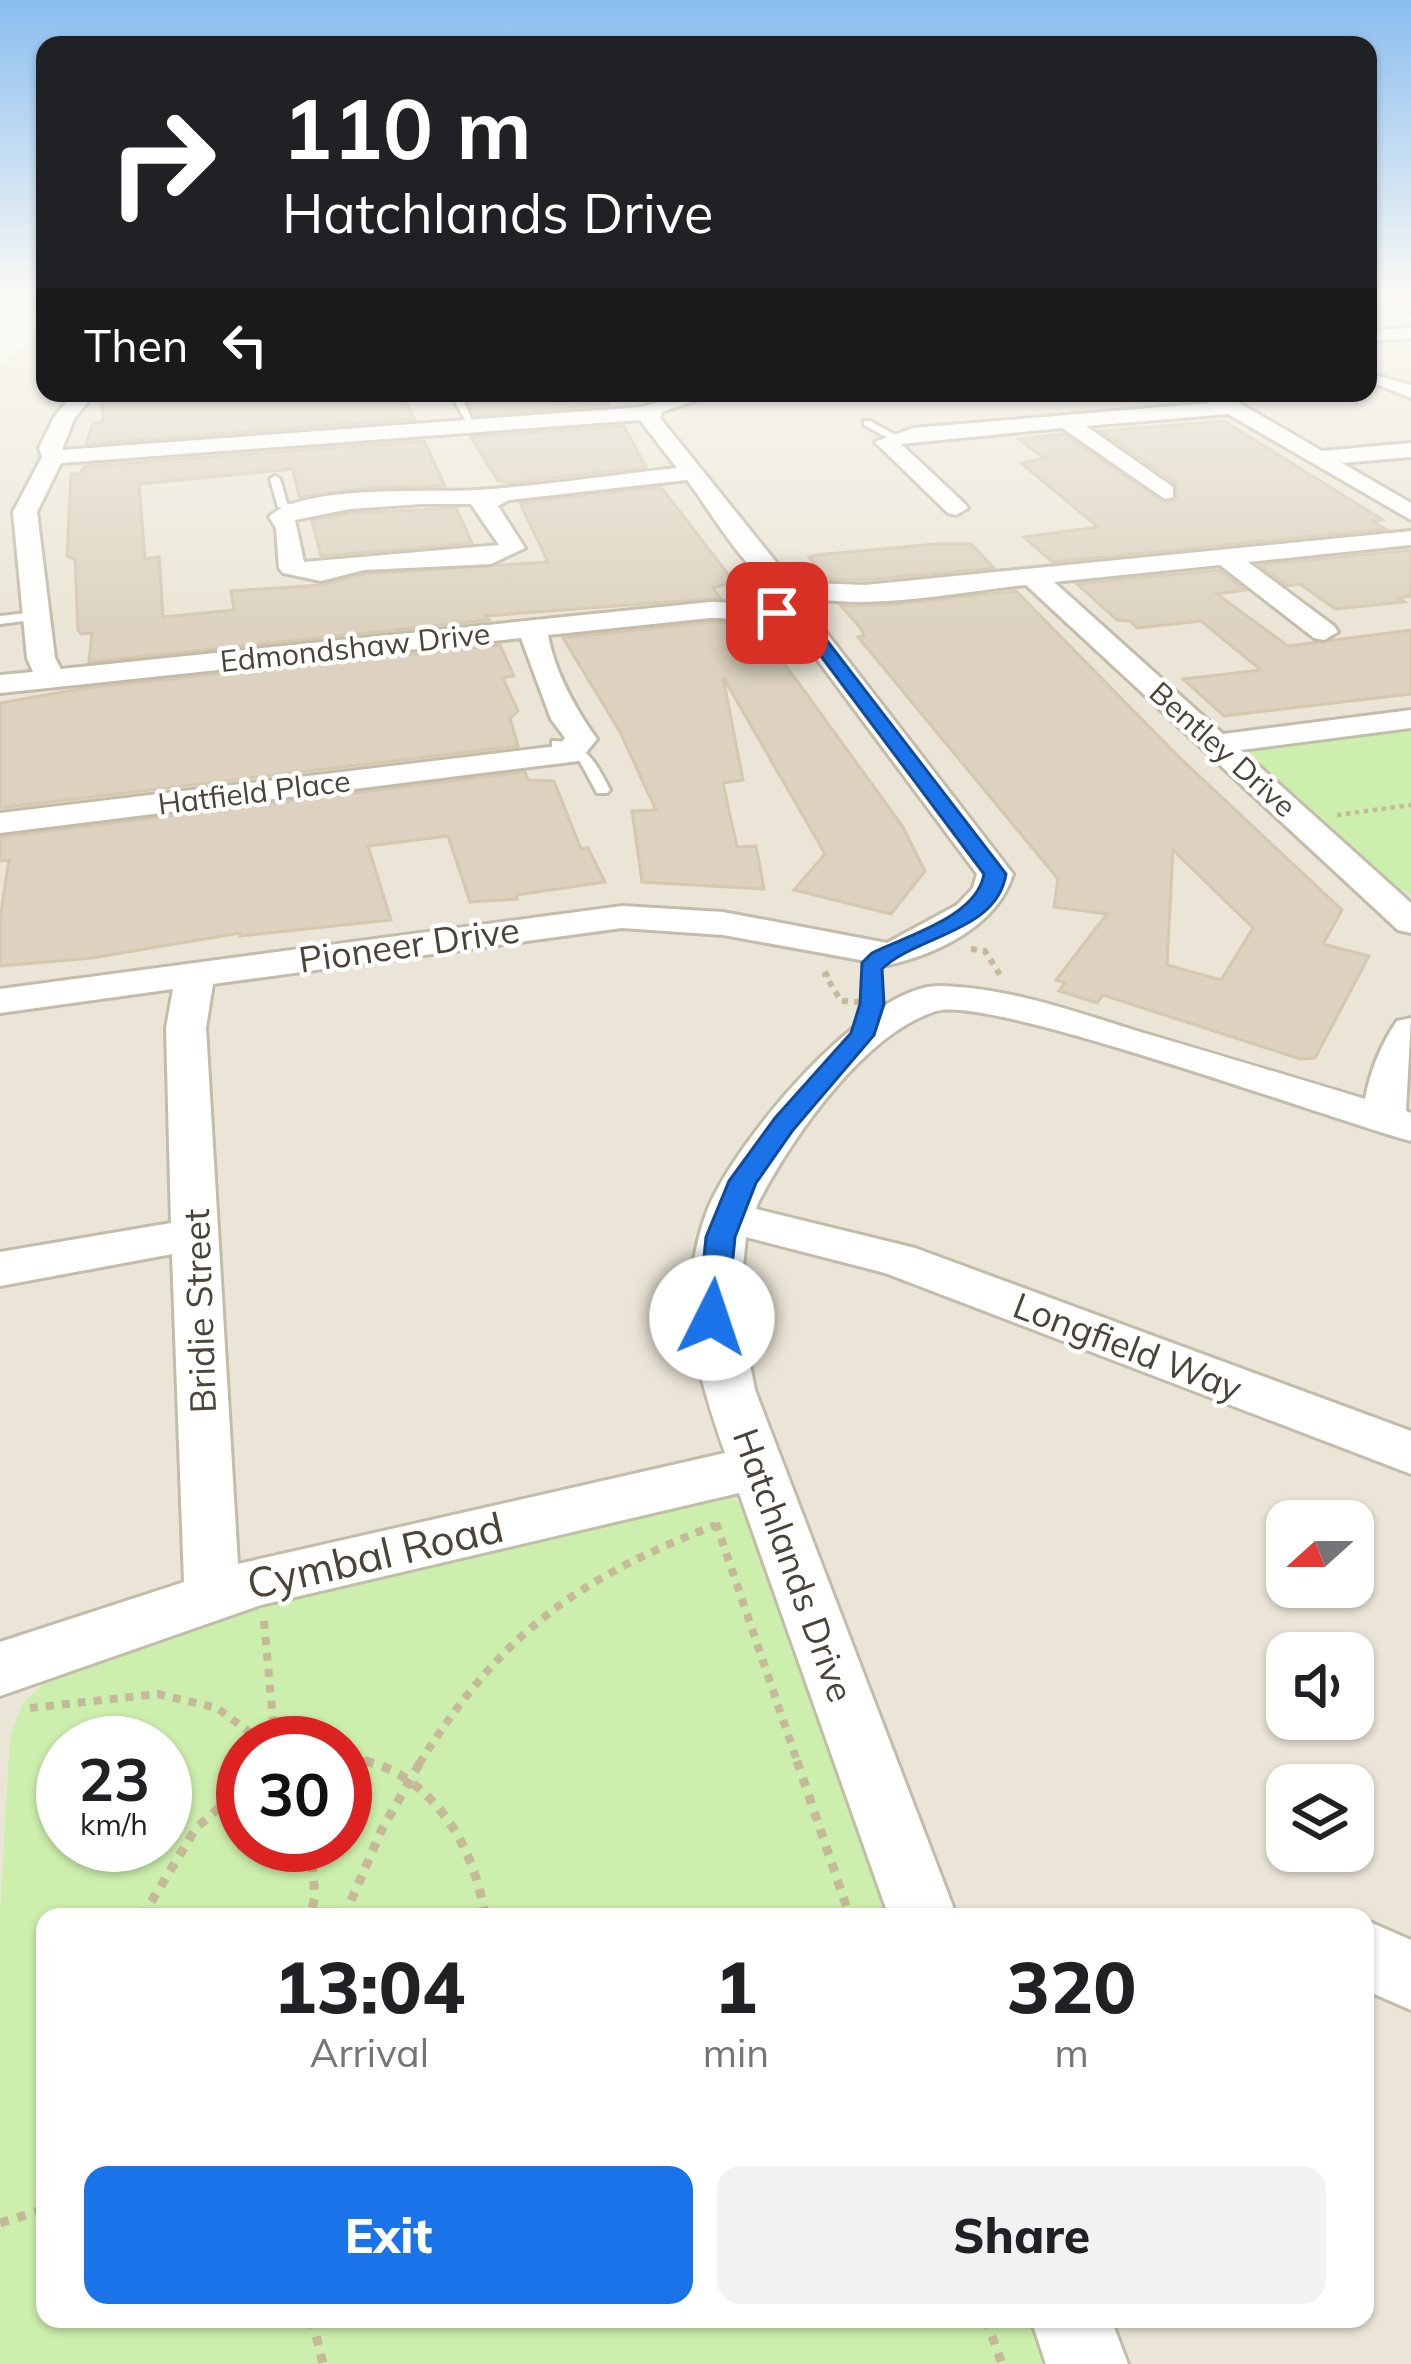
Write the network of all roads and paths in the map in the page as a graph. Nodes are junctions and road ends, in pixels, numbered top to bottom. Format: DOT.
graph roads {
  1 [pos="72,408"];
  2 [pos="463,408"];
  3 [pos="662,408"];
  4 [pos="1216,408"];
  5 [pos="1234,408"];
  6 [pos="648,413"];
  7 [pos="1066,421"];
  8 [pos="867,423"];
  9 [pos="472,425"];
  10 [pos="894,437"];
  11 [pos="1411,450"];
  12 [pos="53,457"];
  13 [pos="1319,458"];
  14 [pos="694,475"];
  15 [pos="275,479"];
  16 [pos="1165,492"];
  17 [pos="491,507"];
  18 [pos="956,508"];
  19 [pos="1411,513"];
  20 [pos="293,525"];
  21 [pos="1411,538"];
  22 [pos="1224,556"];
  23 [pos="1033,577"];
  24 [pos="769,598"];
  25 [pos="813,605"];
  26 [pos="36,616"];
  27 [pos="0,620"];
  28 [pos="1324,632"];
  29 [pos="529,638"];
  30 [pos="41,672"];
  31 [pos="0,684"];
  32 [pos="1411,719"];
  33 [pos="565,738"];
  34 [pos="1218,745"];
  35 [pos="602,790"];
  36 [pos="1411,805"];
  37 [pos="1334,816"];
  38 [pos="0,823"];
  39 [pos="1407,912"];
  40 [pos="953,969"];
  41 [pos="183,975"];
  42 [pos="866,977"];
  43 [pos="0,1001"];
  44 [pos="1411,1030"];
  45 [pos="1386,1109"];
  46 [pos="724,1227"];
  47 [pos="197,1234"];
  48 [pos="0,1269"];
  49 [pos="1411,1453"];
  50 [pos="758,1467"];
  51 [pos="709,1503"];
  52 [pos="238,1587"];
  53 [pos="11,1689"];
  54 [pos="228,1716"];
  55 [pos="269,1716"];
  56 [pos="372,1760"];
  57 [pos="410,1781"];
  58 [pos="216,1808"];
  59 [pos="313,1872"];
  60 [pos="147,1908"];
  61 [pos="312,1908"];
  62 [pos="347,1908"];
  63 [pos="485,1908"];
  64 [pos="847,1908"];
  65 [pos="920,1908"];
  66 [pos="1374,1959"];
  67 [pos="1411,1975"];
  68 [pos="36,2212"];
  69 [pos="0,2223"];
  70 [pos="315,2328"];
  71 [pos="989,2328"];
  72 [pos="1074,2328"];
  73 [pos="323,2364"];
  74 [pos="1002,2364"];
  75 [pos="1087,2364"];
  1 -- 12 [label="street"];
  2 -- 9 [label="lane"];
  3 -- 6 [label="street"];
  4 -- 7 [label="street"];
  5 -- 13 [label="street"];
  6 -- 9 [label="street"];
  6 -- 14 [label="street, Hatchlands Drive"];
  7 -- 10 [label="street"];
  7 -- 16 [label="street"];
  8 -- 10 [label="lane"];
  9 -- 12 [label="street"];
  10 -- 18 [label="street"];
  11 -- 13 [label="street"];
  12 -- 26 [label="street"];
  13 -- 19 [label="street"];
  14 -- 17 [label="street"];
  14 -- 24 [label="street, Hatchlands Drive"];
  15 -- 20 [label="lane"];
  17 -- 20 [label="street"];
  17 -- 20 [label="street"];
  21 -- 22 [label="street"];
  22 -- 23 [label="street"];
  22 -- 28 [label="street"];
  23 -- 25 [label="street"];
  23 -- 34 [label="street, Bentley Drive"];
  24 -- 25 [label="street, Hatchlands Drive"];
  24 -- 25 [label="street, Edmondshaw Drive"];
  24 -- 29 [label="street, Edmondshaw Drive"];
  25 -- 40 [label="street, Hatchlands Drive"];
  26 -- 27 [label="lane"];
  26 -- 30 [label="street"];
  29 -- 30 [label="street, Edmondshaw Drive"];
  29 -- 33 [label="street"];
  30 -- 31 [label="street, Edmondshaw Drive"];
  32 -- 34 [label="street"];
  33 -- 35 [label="lane"];
  33 -- 38 [label="street, Hatfield Place"];
  34 -- 39 [label="street, Bentley Drive"];
  36 -- 37 [label="path"];
  40 -- 40 [label="path"];
  40 -- 42 [label="street, Hatchlands Drive"];
  40 -- 42 [label="street, Pioneer Drive"];
  40 -- 45 [label="street"];
  41 -- 42 [label="street, Pioneer Drive"];
  41 -- 43 [label="street, Pioneer Drive"];
  41 -- 47 [label="street, Bridie Street"];
  42 -- 42 [label="path"];
  42 -- 46 [label="street, Hatchlands Drive"];
  44 -- 45 [label="street"];
  46 -- 49 [label="street, Longfield Way"];
  46 -- 50 [label="street, Hatchlands Drive"];
  47 -- 48 [label="street"];
  47 -- 52 [label="street, Bridie Street"];
  50 -- 51 [label="street, Cymbal Road"];
  50 -- 65 [label="street, Hatchlands Drive"];
  51 -- 52 [label="street, Cymbal Road"];
  51 -- 57 [label="path"];
  51 -- 64 [label="path"];
  52 -- 53 [label="street, Cymbal Road"];
  52 -- 55 [label="path"];
  53 -- 54 [label="path"];
  56 -- 57 [label="path"];
  57 -- 62 [label="path"];
  57 -- 63 [label="path"];
  58 -- 60 [label="path"];
  59 -- 61 [label="path"];
  66 -- 67 [label="street"];
  68 -- 69 [label="path"];
  70 -- 73 [label="path"];
  71 -- 74 [label="path"];
  72 -- 75 [label="street"];
}
